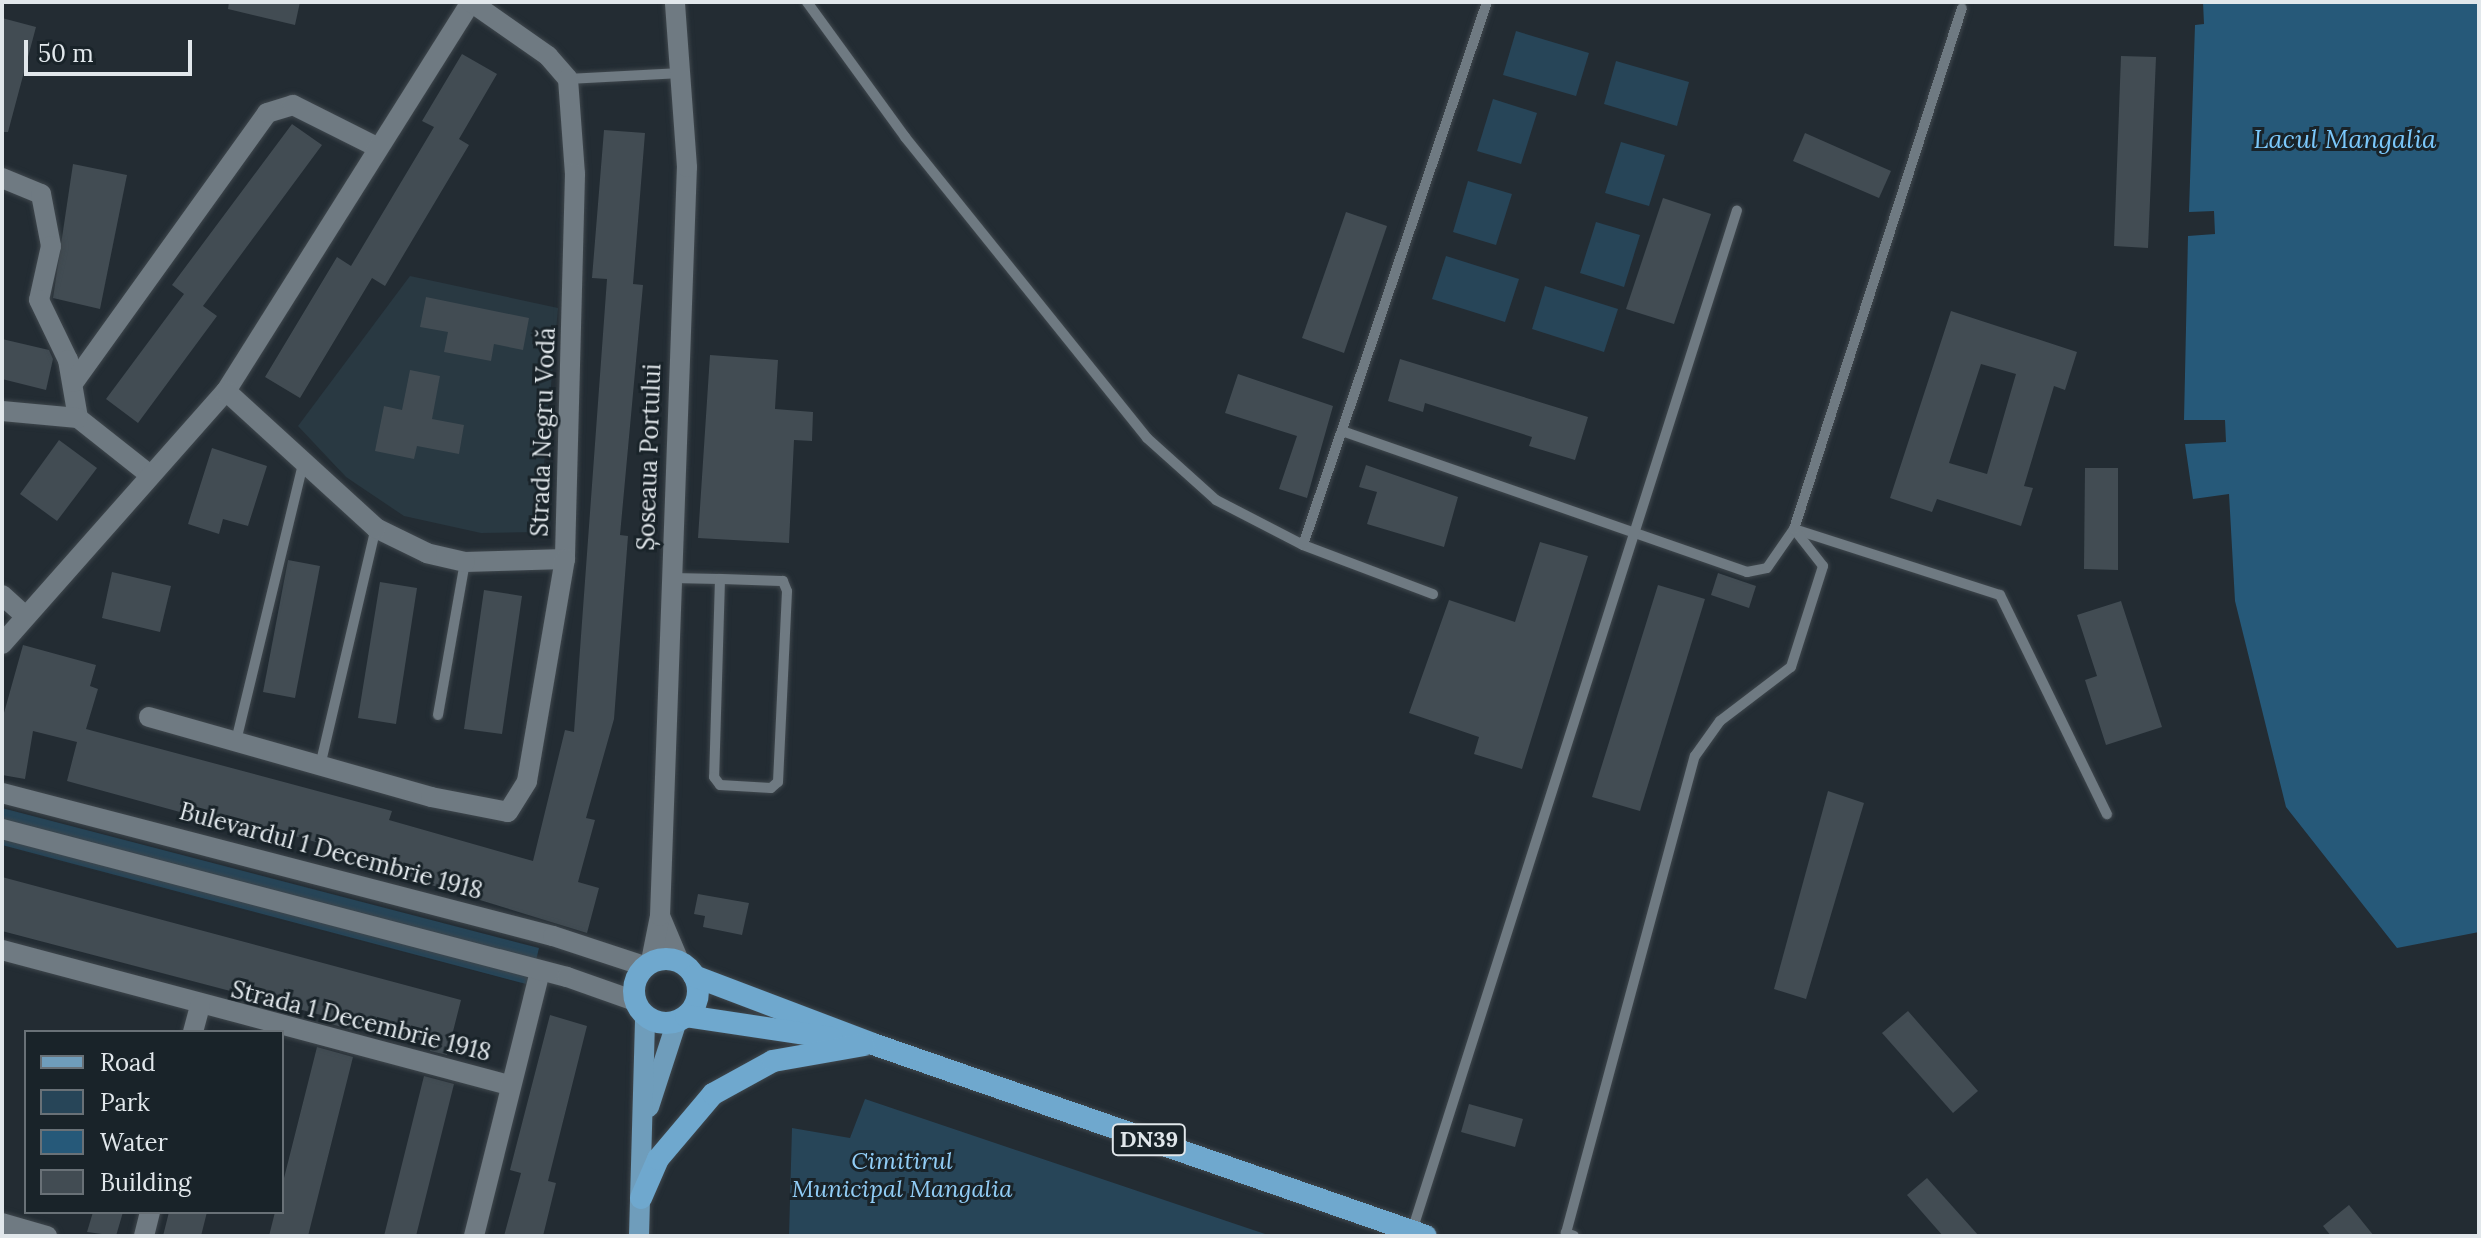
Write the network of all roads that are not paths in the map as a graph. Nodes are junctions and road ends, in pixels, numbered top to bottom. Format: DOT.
graph roads {
  1 [pos="471,2"];
  2 [pos="675,2"];
  3 [pos="807,2"];
  4 [pos="1487,2"];
  5 [pos="1962,8"];
  6 [pos="681,73"];
  7 [pos="568,79"];
  8 [pos="377,147"];
  9 [pos="2,178"];
  10 [pos="1737,210"];
  11 [pos="74,382"];
  12 [pos="226,391"];
  13 [pos="2,411"];
  14 [pos="78,418"];
  15 [pos="1342,431"];
  16 [pos="304,458"];
  17 [pos="149,474"];
  18 [pos="376,528"];
  19 [pos="1794,529"];
  20 [pos="1635,535"];
  21 [pos="1303,545"];
  22 [pos="565,559"];
  23 [pos="465,562"];
  24 [pos="670,578"];
  25 [pos="720,579"];
  26 [pos="1433,594"];
  27 [pos="2,595"];
  28 [pos="24,615"];
  29 [pos="2,644"];
  30 [pos="438,715"];
  31 [pos="149,717"];
  32 [pos="236,741"];
  33 [pos="320,766"];
  34 [pos="2,793"];
  35 [pos="2107,814"];
  36 [pos="2,829"];
  37 [pos="660,916"];
  38 [pos="2,950"];
  39 [pos="648,964"];
  40 [pos="687,968"];
  41 [pos="540,971"];
  42 [pos="200,1006"];
  43 [pos="640,1008"];
  44 [pos="682,1018"];
  45 [pos="194,1030"];
  46 [pos="873,1044"];
  47 [pos="509,1085"];
  48 [pos="643,1122"];
  49 [pos="641,1198"];
  50 [pos="150,1214"];
  51 [pos="2,1223"];
  52 [pos="1419,1234"];
  53 [pos="47,1236"];
  54 [pos="144,1236"];
  55 [pos="474,1236"];
  56 [pos="639,1236"];
  57 [pos="1574,1236"];
  1 -- 7 [label="street"];
  1 -- 8 [label="street"];
  2 -- 6 [label="street, Șoseaua Portului"];
  3 -- 21 [label="lane"];
  4 -- 15 [label="lane"];
  5 -- 19 [label="lane"];
  6 -- 7 [label="lane"];
  6 -- 24 [label="street, Șoseaua Portului"];
  7 -- 22 [label="street, Strada Negru Vodă"];
  8 -- 11 [label="street"];
  8 -- 12 [label="street"];
  9 -- 11 [label="street"];
  10 -- 20 [label="lane"];
  11 -- 14 [label="street"];
  12 -- 16 [label="street, Strada Negru Vodă"];
  12 -- 17 [label="street"];
  13 -- 14 [label="street"];
  14 -- 17 [label="street"];
  15 -- 20 [label="lane"];
  15 -- 21 [label="lane"];
  16 -- 18 [label="street, Strada Negru Vodă"];
  16 -- 32 [label="lane"];
  17 -- 28 [label="street"];
  18 -- 23 [label="street, Strada Negru Vodă"];
  18 -- 33 [label="lane"];
  19 -- 20 [label="lane"];
  19 -- 35 [label="lane"];
  19 -- 57 [label="lane"];
  20 -- 52 [label="lane"];
  21 -- 26 [label="lane"];
  22 -- 23 [label="street, Strada Negru Vodă"];
  22 -- 33 [label="street"];
  23 -- 30 [label="lane"];
  24 -- 25 [label="lane"];
  24 -- 37 [label="street, Șoseaua Portului"];
  25 -- 25 [label="lane"];
  27 -- 28 [label="street"];
  28 -- 29 [label="street"];
  31 -- 32 [label="street"];
  32 -- 33 [label="street"];
  34 -- 39 [label="street, Bulevardul 1 Decembrie 1918"];
  36 -- 41 [label="street"];
  37 -- 39 [label="street"];
  37 -- 40 [label="street"];
  38 -- 42 [label="street, Strada 1 Decembrie 1918"];
  39 -- 40 [label="highway"];
  39 -- 43 [label="highway"];
  40 -- 44 [label="highway"];
  40 -- 46 [label="highway, DN39"];
  41 -- 43 [label="street"];
  41 -- 47 [label="street"];
  42 -- 45 [label="street, Strada 1 Decembrie 1918"];
  42 -- 47 [label="street, Strada 1 Decembrie 1918"];
  43 -- 44 [label="highway"];
  43 -- 48 [label="main road"];
  44 -- 46 [label="highway, DN39"];
  44 -- 48 [label="main road"];
  46 -- 49 [label="highway"];
  46 -- 52 [label="highway, DN39"];
  47 -- 55 [label="street"];
  48 -- 49 [label="main road"];
  49 -- 56 [label="main road"];
  50 -- 54 [label="street"];
  51 -- 53 [label="street"];
}
